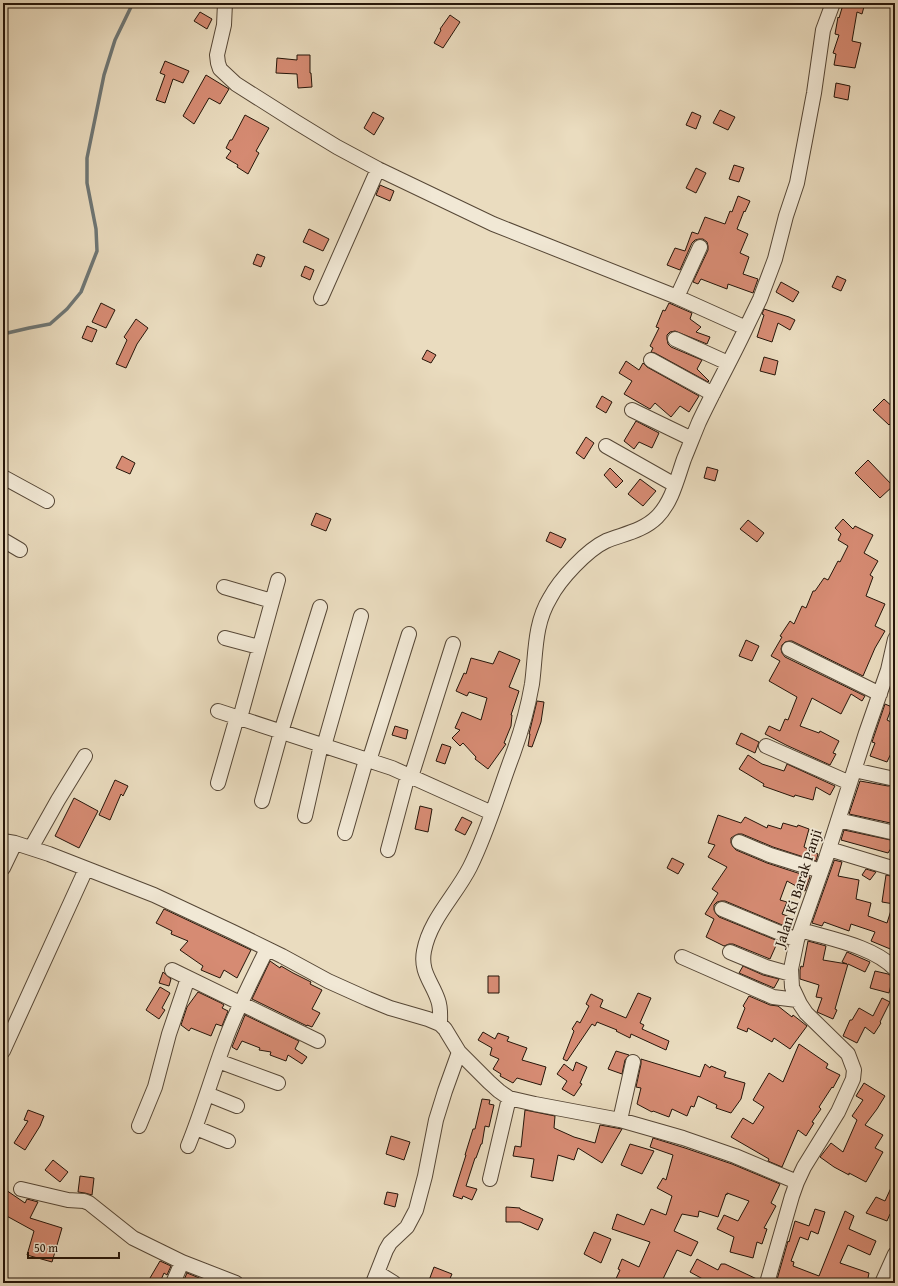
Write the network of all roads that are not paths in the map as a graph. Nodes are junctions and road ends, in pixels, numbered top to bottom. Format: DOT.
graph roads {
  1 [pos="225,3"];
  2 [pos="833,3"];
  3 [pos="378,169"];
  4 [pos="700,247"];
  5 [pos="677,297"];
  6 [pos="321,298"];
  7 [pos="746,328"];
  8 [pos="675,339"];
  9 [pos="651,360"];
  10 [pos="728,363"];
  11 [pos="713,394"];
  12 [pos="632,410"];
  13 [pos="692,439"];
  14 [pos="606,446"];
  15 [pos="3,477"];
  16 [pos="675,485"];
  17 [pos="47,501"];
  18 [pos="3,540"];
  19 [pos="20,550"];
  20 [pos="278,580"];
  21 [pos="224,586"];
  22 [pos="272,601"];
  23 [pos="320,607"];
  24 [pos="361,616"];
  25 [pos="409,634"];
  26 [pos="225,638"];
  27 [pos="895,639"];
  28 [pos="453,644"];
  29 [pos="259,647"];
  30 [pos="789,649"];
  31 [pos="880,694"];
  32 [pos="218,711"];
  33 [pos="239,718"];
  34 [pos="281,732"];
  35 [pos="322,745"];
  36 [pos="766,746"];
  37 [pos="85,756"];
  38 [pos="367,760"];
  39 [pos="854,770"];
  40 [pos="410,776"];
  41 [pos="890,778"];
  42 [pos="218,783"];
  43 [pos="850,783"];
  44 [pos="262,801"];
  45 [pos="492,813"];
  46 [pos="305,816"];
  47 [pos="838,820"];
  48 [pos="346,832"];
  49 [pos="895,833"];
  50 [pos="9,842"];
  51 [pos="739,842"];
  52 [pos="31,848"];
  53 [pos="829,849"];
  54 [pos="388,850"];
  55 [pos="3,868"];
  56 [pos="86,869"];
  57 [pos="895,869"];
  58 [pos="821,871"];
  59 [pos="722,909"];
  60 [pos="799,935"];
  61 [pos="267,949"];
  62 [pos="730,952"];
  63 [pos="682,957"];
  64 [pos="895,969"];
  65 [pos="172,970"];
  66 [pos="791,974"];
  67 [pos="188,978"];
  68 [pos="797,1000"];
  69 [pos="240,1003"];
  70 [pos="440,1024"];
  71 [pos="318,1041"];
  72 [pos="3,1051"];
  73 [pos="459,1052"];
  74 [pos="218,1061"];
  75 [pos="633,1062"];
  76 [pos="278,1083"];
  77 [pos="207,1094"];
  78 [pos="509,1098"];
  79 [pos="237,1106"];
  80 [pos="620,1120"];
  81 [pos="139,1126"];
  82 [pos="196,1128"];
  83 [pos="228,1141"];
  84 [pos="188,1146"];
  85 [pos="490,1179"];
  86 [pos="797,1182"];
  87 [pos="21,1189"];
  88 [pos="895,1254"];
  89 [pos="182,1262"];
  90 [pos="375,1278"];
  91 [pos="173,1283"];
  92 [pos="236,1283"];
  93 [pos="394,1283"];
  94 [pos="767,1283"];
  95 [pos="882,1283"];
  1 -- 3 [label="street"];
  2 -- 7 [label="street"];
  3 -- 5 [label="street"];
  3 -- 6 [label="street"];
  4 -- 5 [label="street"];
  5 -- 7 [label="street"];
  7 -- 10 [label="street"];
  8 -- 10 [label="street"];
  9 -- 11 [label="street"];
  10 -- 11 [label="street"];
  11 -- 13 [label="street"];
  12 -- 13 [label="street"];
  13 -- 16 [label="street"];
  14 -- 16 [label="street"];
  15 -- 17 [label="street"];
  16 -- 45 [label="street"];
  18 -- 19 [label="street"];
  20 -- 22 [label="street"];
  21 -- 22 [label="street"];
  22 -- 29 [label="street"];
  23 -- 34 [label="street"];
  24 -- 35 [label="street"];
  25 -- 38 [label="street"];
  26 -- 29 [label="street"];
  27 -- 31 [label="street, Jalan Ki Barak Panji"];
  28 -- 40 [label="street"];
  29 -- 33 [label="street"];
  30 -- 31 [label="street"];
  31 -- 39 [label="street, Jalan Ki Barak Panji"];
  32 -- 33 [label="street"];
  33 -- 34 [label="street"];
  33 -- 42 [label="street"];
  34 -- 35 [label="street"];
  34 -- 44 [label="street"];
  35 -- 38 [label="street"];
  35 -- 46 [label="street"];
  36 -- 43 [label="street"];
  37 -- 52 [label="street"];
  38 -- 40 [label="street"];
  38 -- 48 [label="street"];
  39 -- 41 [label="street"];
  39 -- 43 [label="street, Jalan Ki Barak Panji"];
  40 -- 45 [label="street"];
  40 -- 54 [label="street"];
  43 -- 47 [label="street, Jalan Ki Barak Panji"];
  45 -- 70 [label="street"];
  47 -- 49 [label="street"];
  47 -- 53 [label="street, Jalan Ki Barak Panji"];
  50 -- 52 [label="street"];
  50 -- 55 [label="street"];
  51 -- 58 [label="street"];
  52 -- 56 [label="street"];
  53 -- 57 [label="street"];
  53 -- 58 [label="street, Jalan Ki Barak Panji"];
  56 -- 61 [label="street"];
  56 -- 72 [label="street"];
  58 -- 60 [label="street, Jalan Ki Barak Panji"];
  59 -- 60 [label="street"];
  60 -- 64 [label="street"];
  60 -- 66 [label="street, Jalan Ki Barak Panji"];
  61 -- 69 [label="street"];
  61 -- 70 [label="street"];
  62 -- 66 [label="street"];
  63 -- 68 [label="street"];
  65 -- 67 [label="street"];
  66 -- 68 [label="street, Jalan Ki Barak Panji"];
  67 -- 69 [label="street"];
  67 -- 81 [label="street"];
  68 -- 86 [label="street, Jalan Ki Barak Panji"];
  69 -- 71 [label="street"];
  69 -- 74 [label="street"];
  70 -- 73 [label="street"];
  73 -- 78 [label="street"];
  73 -- 90 [label="street"];
  74 -- 76 [label="street"];
  74 -- 77 [label="street"];
  75 -- 80 [label="street"];
  77 -- 79 [label="street"];
  77 -- 82 [label="street"];
  78 -- 80 [label="street"];
  78 -- 85 [label="street"];
  80 -- 86 [label="street"];
  82 -- 83 [label="street"];
  82 -- 84 [label="street"];
  86 -- 94 [label="street, Jalan Ki Barak Panji"];
  87 -- 89 [label="street"];
  88 -- 95 [label="street"];
  89 -- 91 [label="street"];
  89 -- 92 [label="street"];
  90 -- 93 [label="street"];
}
